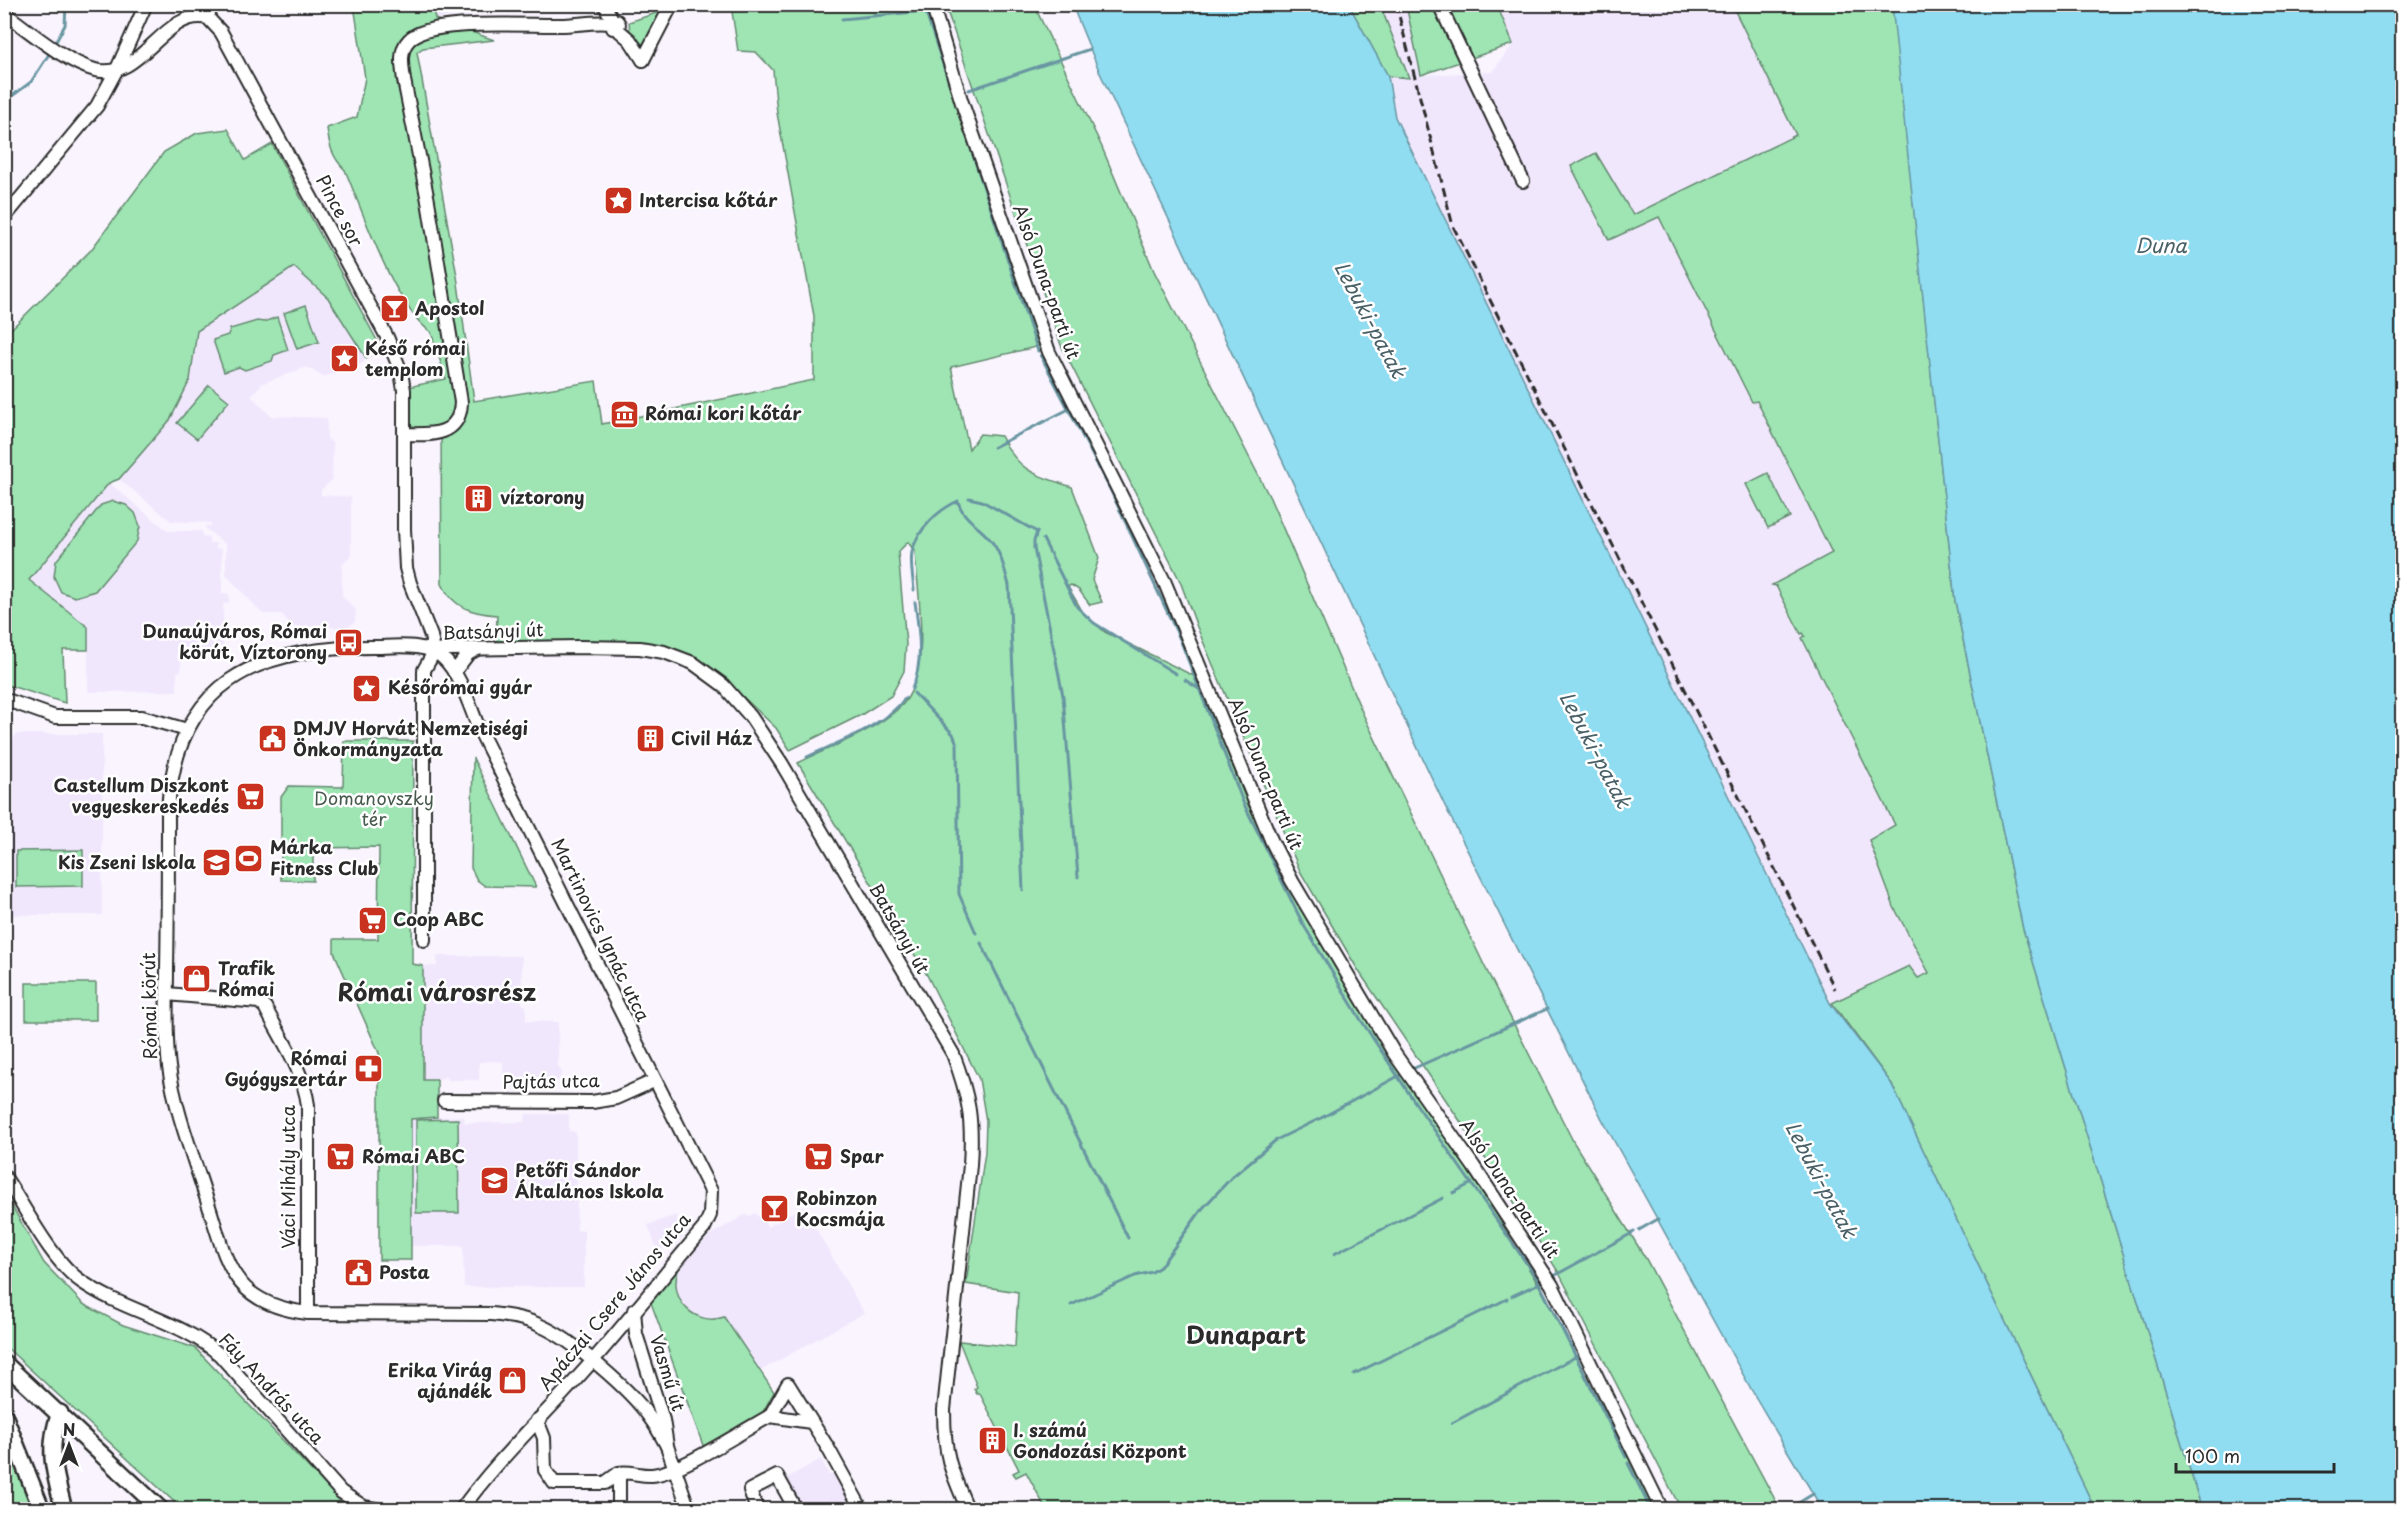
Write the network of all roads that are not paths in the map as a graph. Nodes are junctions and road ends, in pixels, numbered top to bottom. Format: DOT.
graph roads {
  1 [pos="146,4"];
  2 [pos="211,4"];
  3 [pos="604,4"];
  4 [pos="672,4"];
  5 [pos="932,4"];
  6 [pos="1439,4"];
  7 [pos="4,13"];
  8 [pos="208,18"];
  9 [pos="614,24"];
  10 [pos="117,69"];
  11 [pos="1523,181"];
  12 [pos="4,218"];
  13 [pos="405,434"];
  14 [pos="477,649"];
  15 [pos="434,652"];
  16 [pos="454,672"];
  17 [pos="4,699"];
  18 [pos="187,730"];
  19 [pos="424,940"];
  20 [pos="167,994"];
  21 [pos="654,1081"];
  22 [pos="444,1101"];
  23 [pos="4,1176"];
  24 [pos="711,1204"];
  25 [pos="634,1310"];
  26 [pos="308,1313"];
  27 [pos="592,1362"];
  28 [pos="4,1363"];
  29 [pos="60,1413"];
  30 [pos="4,1415"];
  31 [pos="770,1416"];
  32 [pos="537,1420"];
  33 [pos="811,1422"];
  34 [pos="667,1446"];
  35 [pos="674,1468"];
  36 [pos="619,1473"];
  37 [pos="42,1509"];
  38 [pos="64,1509"];
  39 [pos="161,1509"];
  40 [pos="381,1509"];
  41 [pos="461,1509"];
  42 [pos="619,1509"];
  43 [pos="689,1509"];
  44 [pos="757,1509"];
  45 [pos="796,1509"];
  46 [pos="862,1509"];
  47 [pos="968,1509"];
  48 [pos="1662,1509"];
  1 -- 10 [label="street"];
  2 -- 8 [label="street"];
  3 -- 9 [label="street"];
  4 -- 9 [label="street"];
  5 -- 48 [label="street, Alsó Duna-parti út"];
  6 -- 11 [label="street"];
  7 -- 10 [label="street"];
  8 -- 10 [label="street"];
  8 -- 13 [label="street, Pince sor"];
  9 -- 13 [label="street"];
  10 -- 12 [label="street"];
  13 -- 15 [label="street, Martinovics Ignác utca"];
  14 -- 15 [label="street, Batsányi út"];
  14 -- 16 [label="street"];
  14 -- 47 [label="street, Batsányi út"];
  15 -- 16 [label="street, Martinovics Ignác utca"];
  15 -- 18 [label="street, Római körút"];
  15 -- 19 [label="street"];
  16 -- 21 [label="street, Martinovics Ignác utca"];
  17 -- 18 [label="street"];
  18 -- 20 [label="street, Római körút"];
  20 -- 26 [label="street, Római körút"];
  20 -- 26 [label="street, Váci Mihály utca"];
  21 -- 22 [label="street, Pajtás utca"];
  21 -- 24 [label="street, Martinovics Ignác utca"];
  23 -- 40 [label="street, Fáy András utca"];
  24 -- 25 [label="street, Apáczai Csere János utca"];
  25 -- 27 [label="street, Apáczai Csere János utca"];
  25 -- 34 [label="street, Vasmű út"];
  26 -- 27 [label="street, Római körút"];
  27 -- 32 [label="street, Apáczai Csere János utca"];
  27 -- 34 [label="street, Vasmű út"];
  28 -- 29 [label="street"];
  29 -- 38 [label="street"];
  29 -- 39 [label="street"];
  30 -- 37 [label="street"];
  31 -- 33 [label="street"];
  31 -- 33 [label="street"];
  31 -- 35 [label="street"];
  32 -- 36 [label="street"];
  32 -- 41 [label="street, Apáczai Csere János utca"];
  33 -- 46 [label="street"];
  34 -- 35 [label="street, Vasmű út"];
  35 -- 36 [label="street"];
  35 -- 43 [label="street, Vasmű út"];
  36 -- 42 [label="street"];
  44 -- 45 [label="street"];
}
